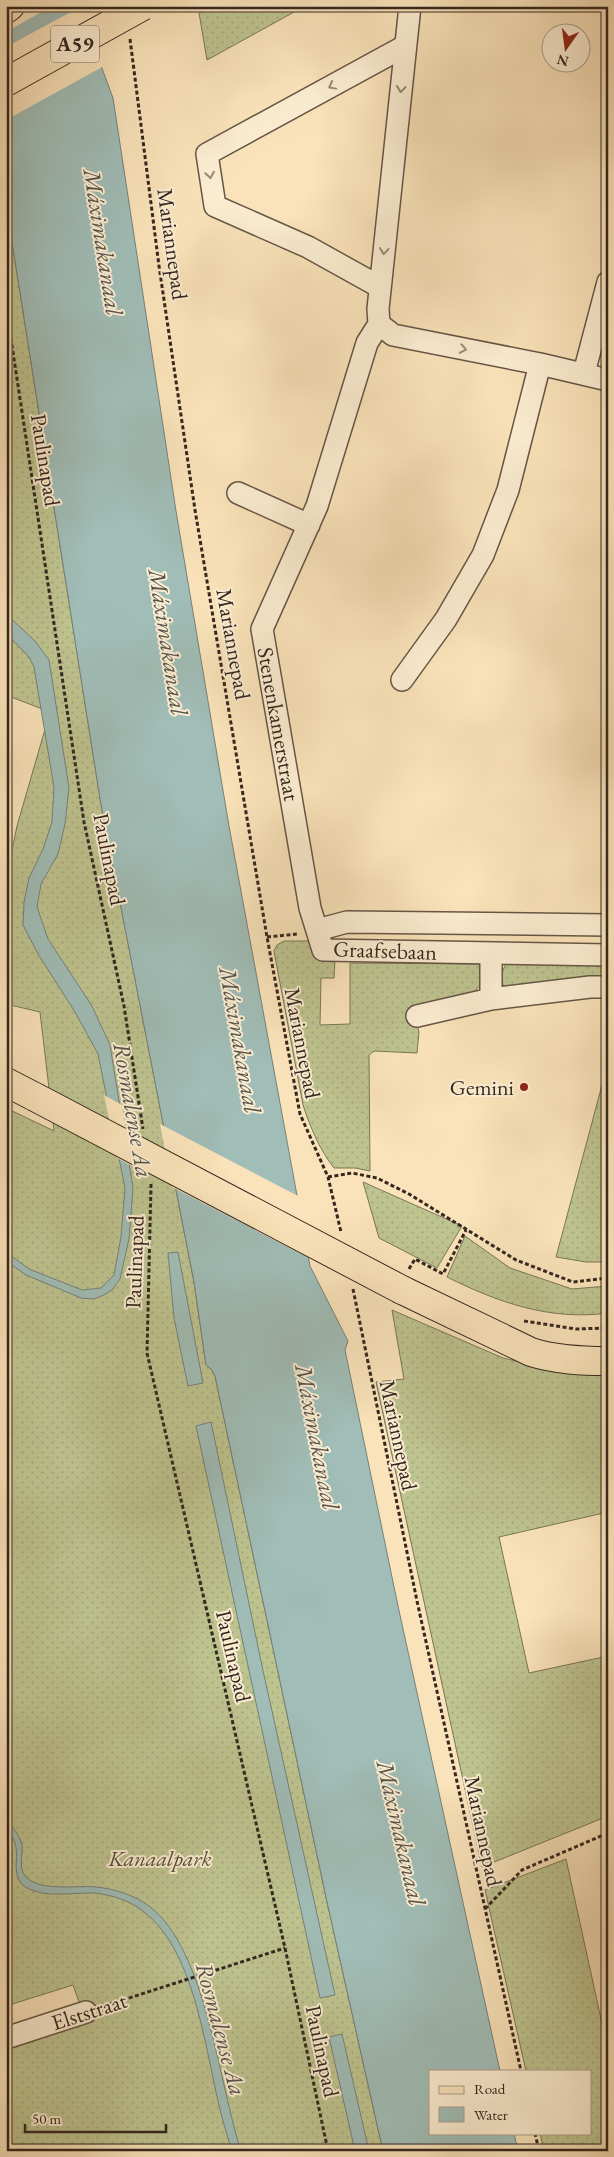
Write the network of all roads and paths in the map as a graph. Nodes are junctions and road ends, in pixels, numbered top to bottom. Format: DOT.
graph roads {
  1 [pos="10,6"];
  2 [pos="143,6"];
  3 [pos="410,6"];
  4 [pos="6,8"];
  5 [pos="130,35"];
  6 [pos="405,46"];
  7 [pos="6,82"];
  8 [pos="608,282"];
  9 [pos="380,287"];
  10 [pos="6,306"];
  11 [pos="380,324"];
  12 [pos="540,364"];
  13 [pos="584,373"];
  14 [pos="608,380"];
  15 [pos="238,493"];
  16 [pos="313,516"];
  17 [pos="402,680"];
  18 [pos="608,924"];
  19 [pos="317,930"];
  20 [pos="266,937"];
  21 [pos="491,954"];
  22 [pos="608,955"];
  23 [pos="608,987"];
  24 [pos="491,999"];
  25 [pos="417,1016"];
  26 [pos="6,1082"];
  27 [pos="143,1133"];
  28 [pos="328,1177"];
  29 [pos="151,1182"];
  30 [pos="466,1230"];
  31 [pos="342,1236"];
  32 [pos="407,1274"];
  33 [pos="608,1278"];
  34 [pos="352,1284"];
  35 [pos="608,1328"];
  36 [pos="514,1329"];
  37 [pos="608,1346"];
  38 [pos="608,1361"];
  39 [pos="608,1833"];
  40 [pos="484,1910"];
  41 [pos="284,1948"];
  42 [pos="86,2012"];
  43 [pos="6,2038"];
  44 [pos="521,2070"];
  45 [pos="535,2134"];
  46 [pos="328,2151"];
  47 [pos="539,2151"];
  1 -- 4 [label="main road"];
  2 -- 7 [label="main road, A59, bridge"];
  3 -- 6 [label="street"];
  5 -- 20 [label="path, Mariannepad"];
  6 -- 9 [label="street, one-way"];
  6 -- 9 [label="street, one-way"];
  8 -- 13 [label="street"];
  9 -- 11 [label="street"];
  10 -- 27 [label="path, Paulinapad"];
  11 -- 12 [label="street, one-way"];
  11 -- 16 [label="street, Stenenkamerstraat"];
  12 -- 13 [label="street"];
  12 -- 17 [label="street"];
  13 -- 14 [label="street"];
  15 -- 16 [label="street"];
  16 -- 19 [label="street, Stenenkamerstraat"];
  18 -- 19 [label="street, Graafsebaan"];
  19 -- 20 [label="path"];
  19 -- 21 [label="street, Graafsebaan"];
  20 -- 28 [label="path, Mariannepad"];
  21 -- 22 [label="street, Graafsebaan"];
  21 -- 24 [label="street"];
  23 -- 24 [label="street"];
  24 -- 25 [label="street"];
  26 -- 32 [label="main road, bridge"];
  28 -- 30 [label="path"];
  28 -- 31 [label="path, Mariannepad"];
  29 -- 41 [label="path, Paulinapad"];
  30 -- 32 [label="path"];
  30 -- 33 [label="path"];
  32 -- 36 [label="main road"];
  34 -- 40 [label="path, Mariannepad"];
  35 -- 36 [label="path"];
  36 -- 37 [label="main road"];
  36 -- 38 [label="main road"];
  39 -- 40 [label="path"];
  40 -- 44 [label="path, Mariannepad"];
  41 -- 42 [label="path, Elststraat"];
  41 -- 46 [label="path, Paulinapad"];
  42 -- 43 [label="street, Elststraat"];
  45 -- 47 [label="path"];
}
